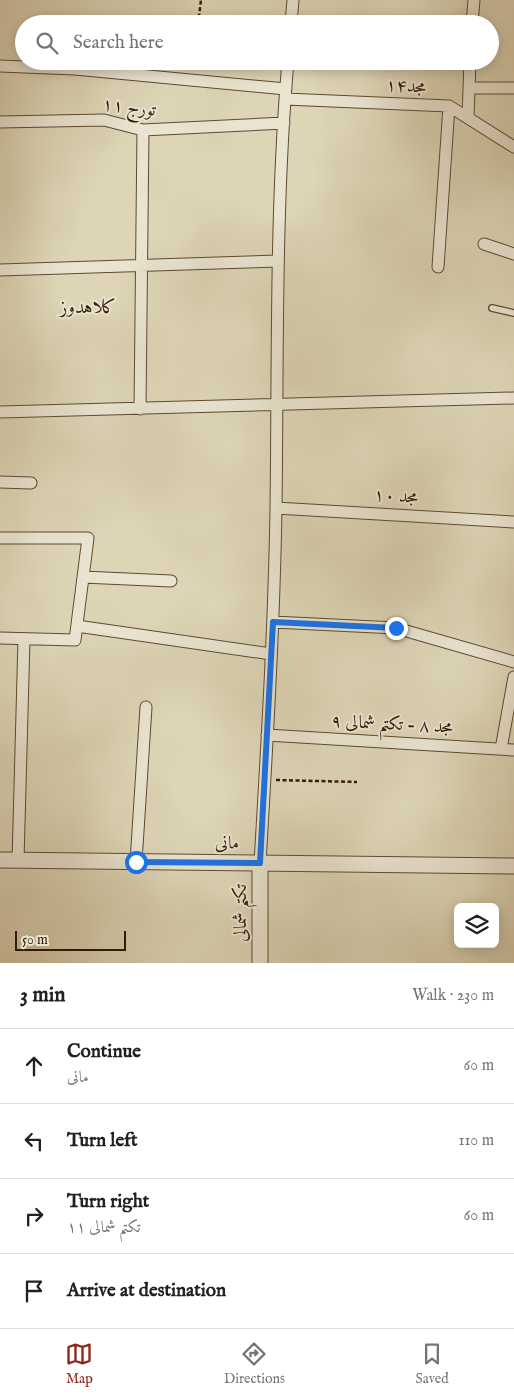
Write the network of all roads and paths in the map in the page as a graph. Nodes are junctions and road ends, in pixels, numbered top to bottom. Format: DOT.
graph roads {
  1 [pos="201,0"];
  2 [pos="293,0"];
  3 [pos="474,0"];
  4 [pos="199,15"];
  5 [pos="292,15"];
  6 [pos="473,15"];
  7 [pos="0,66"];
  8 [pos="15,67"];
  9 [pos="83,70"];
  10 [pos="287,70"];
  11 [pos="469,70"];
  12 [pos="468,88"];
  13 [pos="514,88"];
  14 [pos="285,94"];
  15 [pos="449,106"];
  16 [pos="468,117"];
  17 [pos="0,122"];
  18 [pos="284,123"];
  19 [pos="144,130"];
  20 [pos="514,148"];
  21 [pos="484,244"];
  22 [pos="514,254"];
  23 [pos="278,262"];
  24 [pos="142,265"];
  25 [pos="438,267"];
  26 [pos="0,270"];
  27 [pos="492,308"];
  28 [pos="514,313"];
  29 [pos="514,398"];
  30 [pos="276,405"];
  31 [pos="140,409"];
  32 [pos="0,412"];
  33 [pos="0,482"];
  34 [pos="31,483"];
  35 [pos="276,508"];
  36 [pos="514,522"];
  37 [pos="0,538"];
  38 [pos="83,577"];
  39 [pos="171,581"];
  40 [pos="273,622"];
  41 [pos="77,626"];
  42 [pos="0,638"];
  43 [pos="24,638"];
  44 [pos="271,654"];
  45 [pos="514,662"];
  46 [pos="514,677"];
  47 [pos="146,707"];
  48 [pos="267,735"];
  49 [pos="501,749"];
  50 [pos="514,750"];
  51 [pos="265,780"];
  52 [pos="357,782"];
  53 [pos="0,860"];
  54 [pos="18,861"];
  55 [pos="136,862"];
  56 [pos="260,863"];
  57 [pos="514,866"];
  58 [pos="260,963"];
  1 -- 4 [label="path"];
  2 -- 5 [label="street"];
  3 -- 6 [label="street"];
  7 -- 8 [label="street, مجد۱۴"];
  9 -- 14 [label="street, مجد۱۴"];
  10 -- 14 [label="street"];
  11 -- 12 [label="street"];
  12 -- 13 [label="street"];
  12 -- 16 [label="street"];
  14 -- 15 [label="street, مجد۱۴"];
  14 -- 18 [label="street"];
  15 -- 16 [label="street, مجد۱۴"];
  15 -- 25 [label="street"];
  16 -- 20 [label="street, مجد۱۴"];
  17 -- 19 [label="street, تورج ۱۱"];
  18 -- 19 [label="street, تورج ۱۱"];
  18 -- 23 [label="street"];
  19 -- 24 [label="street"];
  21 -- 22 [label="street"];
  23 -- 24 [label="street"];
  23 -- 30 [label="street"];
  24 -- 26 [label="street"];
  24 -- 31 [label="street"];
  27 -- 28 [label="lane"];
  29 -- 30 [label="street"];
  30 -- 31 [label="street"];
  30 -- 35 [label="street"];
  31 -- 32 [label="street"];
  33 -- 34 [label="street"];
  35 -- 36 [label="street, مجد ۱۰"];
  35 -- 40 [label="street"];
  37 -- 38 [label="street"];
  38 -- 39 [label="street"];
  38 -- 41 [label="street"];
  40 -- 44 [label="street"];
  40 -- 45 [label="street"];
  41 -- 43 [label="street"];
  41 -- 44 [label="street"];
  42 -- 43 [label="street"];
  43 -- 54 [label="street"];
  44 -- 48 [label="street"];
  46 -- 49 [label="street"];
  47 -- 55 [label="street"];
  48 -- 49 [label="street, مجد ۸ - تکتم شمالی ۹"];
  48 -- 51 [label="street"];
  49 -- 50 [label="street, مجد ۸ - تکتم شمالی ۹"];
  51 -- 52 [label="path"];
  51 -- 56 [label="street"];
  53 -- 54 [label="street, مانی"];
  54 -- 55 [label="street, مانی"];
  55 -- 56 [label="street, مانی"];
  56 -- 57 [label="street, مانی"];
  56 -- 58 [label="street, تکتم شمالی"];
}
